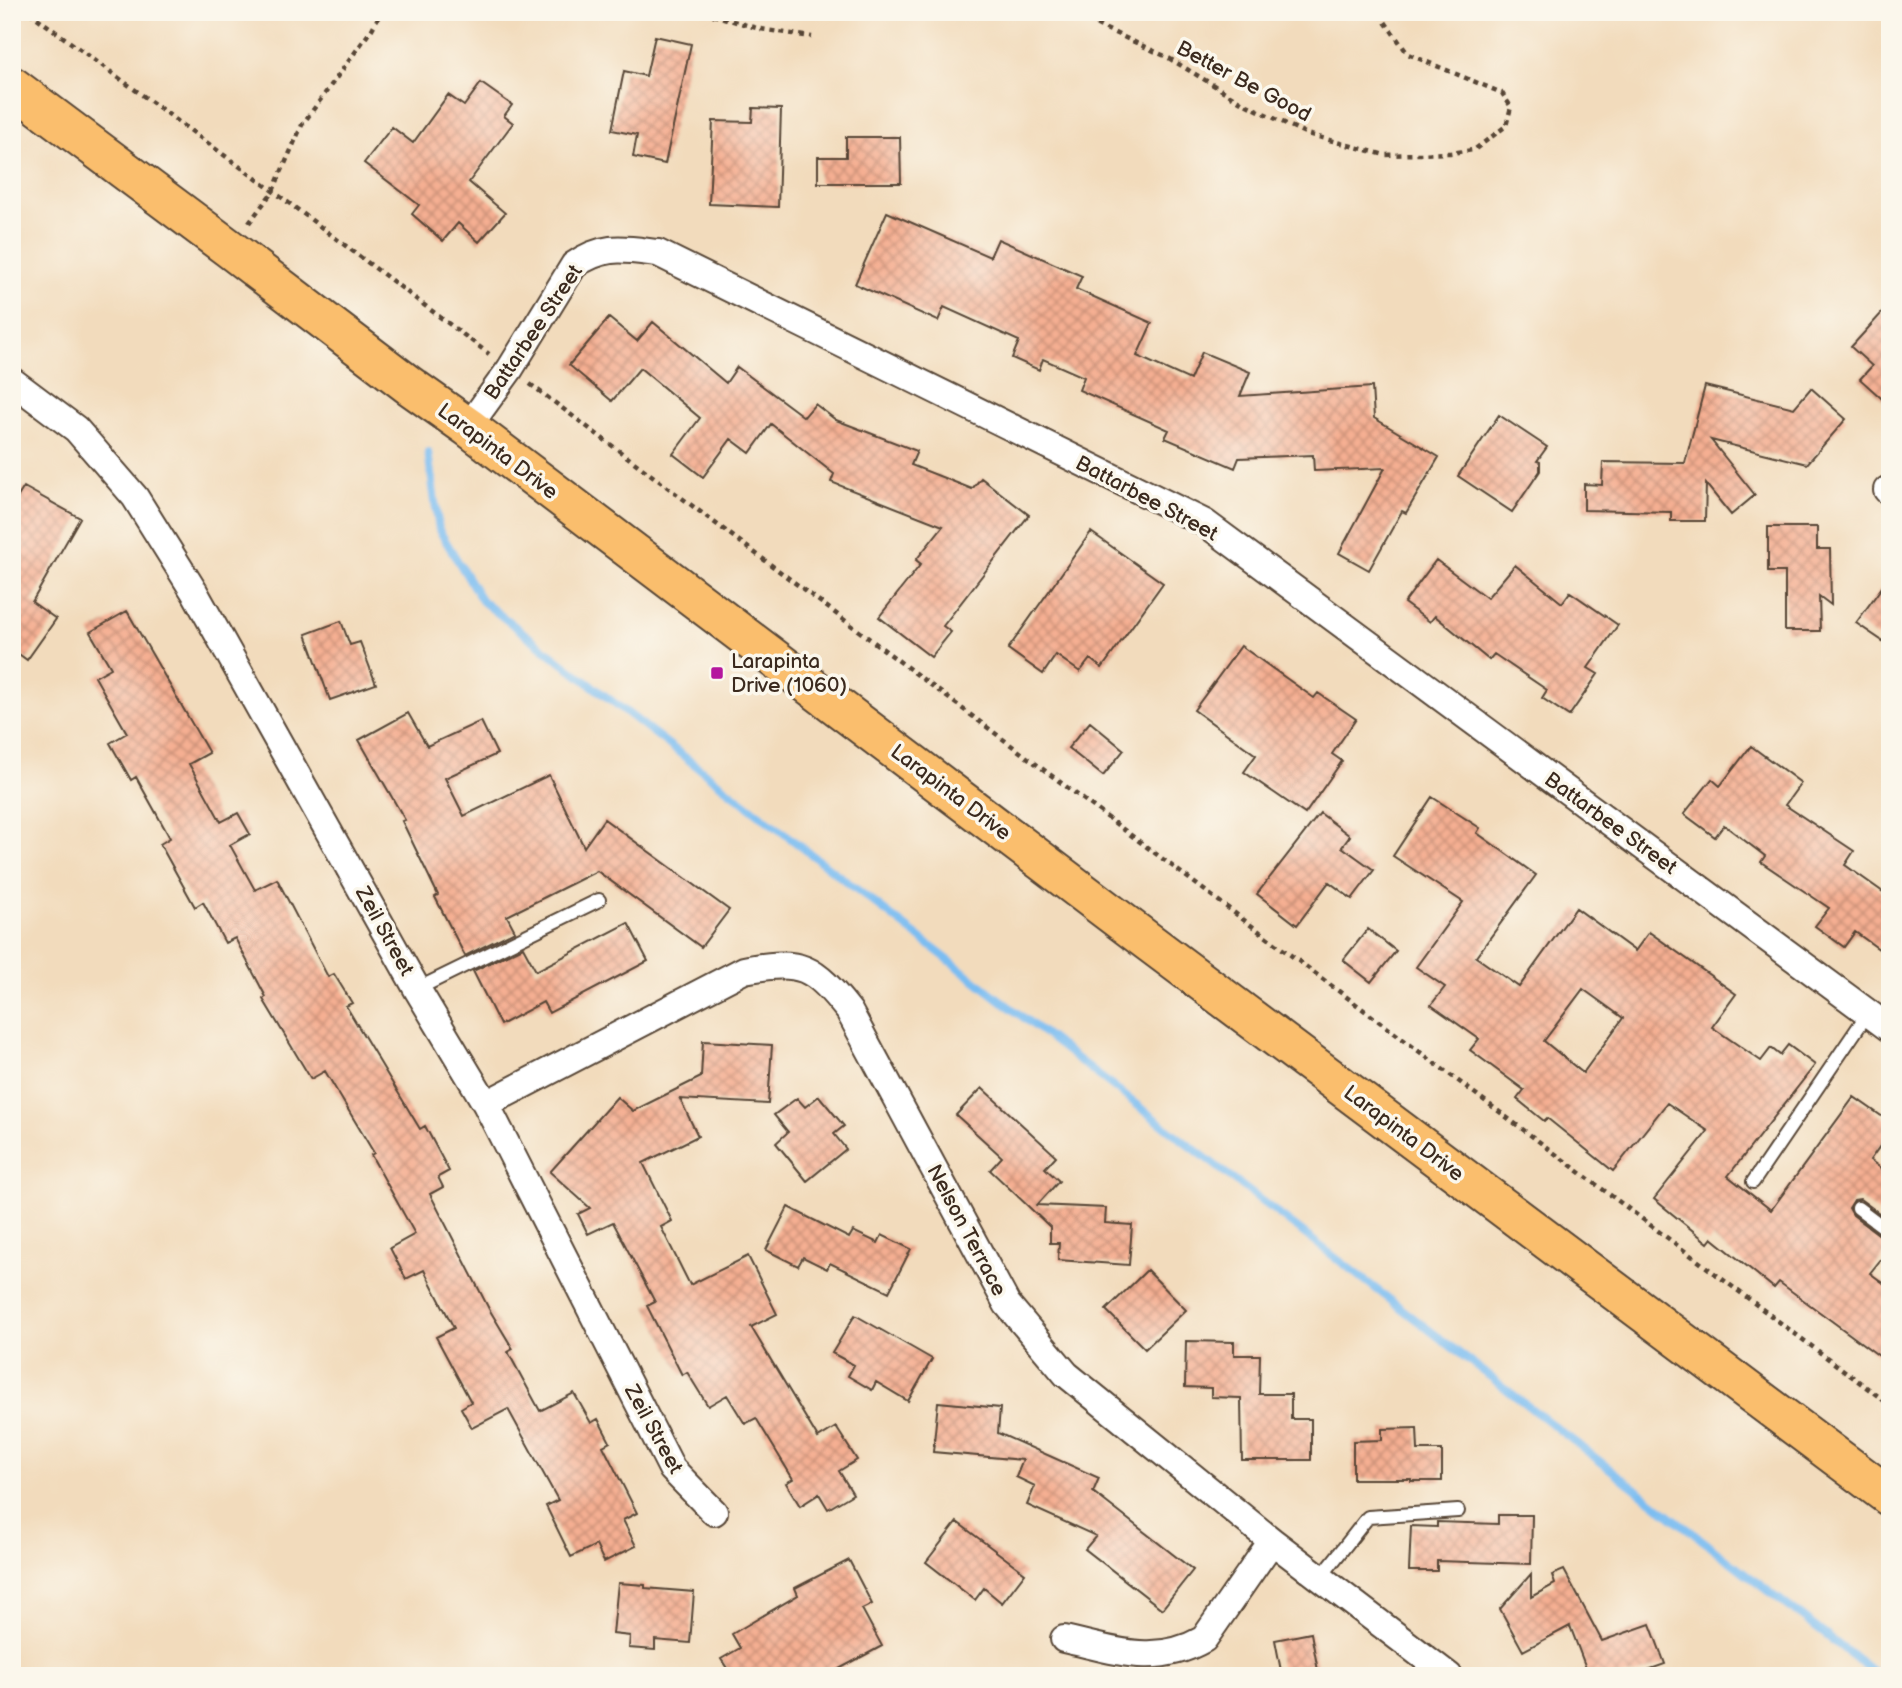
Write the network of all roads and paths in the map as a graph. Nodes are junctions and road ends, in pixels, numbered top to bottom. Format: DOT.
graph roads {
  1 [pos="29,12"];
  2 [pos="381,12"];
  3 [pos="703,12"];
  4 [pos="1069,12"];
  5 [pos="1378,12"];
  6 [pos="812,37"];
  7 [pos="12,86"];
  8 [pos="273,191"];
  9 [pos="230,249"];
  10 [pos="510,369"];
  11 [pos="12,381"];
  12 [pos="468,427"];
  13 [pos="599,900"];
  14 [pos="417,989"];
  15 [pos="1868,1013"];
  16 [pos="1890,1029"];
  17 [pos="486,1104"];
  18 [pos="1753,1182"];
  19 [pos="1858,1208"];
  20 [pos="1890,1232"];
  21 [pos="1890,1405"];
  22 [pos="1890,1497"];
  23 [pos="1458,1511"];
  24 [pos="714,1512"];
  25 [pos="1272,1541"];
  26 [pos="1320,1578"];
  27 [pos="1064,1639"];
  28 [pos="1449,1676"];
  1 -- 8 [label="path"];
  2 -- 8 [label="path"];
  3 -- 6 [label="path"];
  4 -- 5 [label="path, Better Be Good"];
  7 -- 9 [label="main road, Larapinta Drive"];
  8 -- 9 [label="path"];
  8 -- 10 [label="path"];
  9 -- 12 [label="main road, Larapinta Drive"];
  10 -- 12 [label="street, Battarbee Street"];
  10 -- 15 [label="street, Battarbee Street"];
  10 -- 21 [label="path"];
  11 -- 14 [label="street, Zeil Street"];
  12 -- 22 [label="main road, Larapinta Drive"];
  13 -- 14 [label="lane"];
  14 -- 17 [label="street, Zeil Street"];
  15 -- 16 [label="street, Battarbee Street"];
  15 -- 18 [label="lane"];
  17 -- 24 [label="street, Zeil Street"];
  17 -- 25 [label="street, Nelson Terrace"];
  19 -- 20 [label="lane"];
  23 -- 26 [label="lane"];
  25 -- 26 [label="street, Nelson Terrace"];
  25 -- 27 [label="street"];
  26 -- 28 [label="street, Nelson Terrace"];
}
